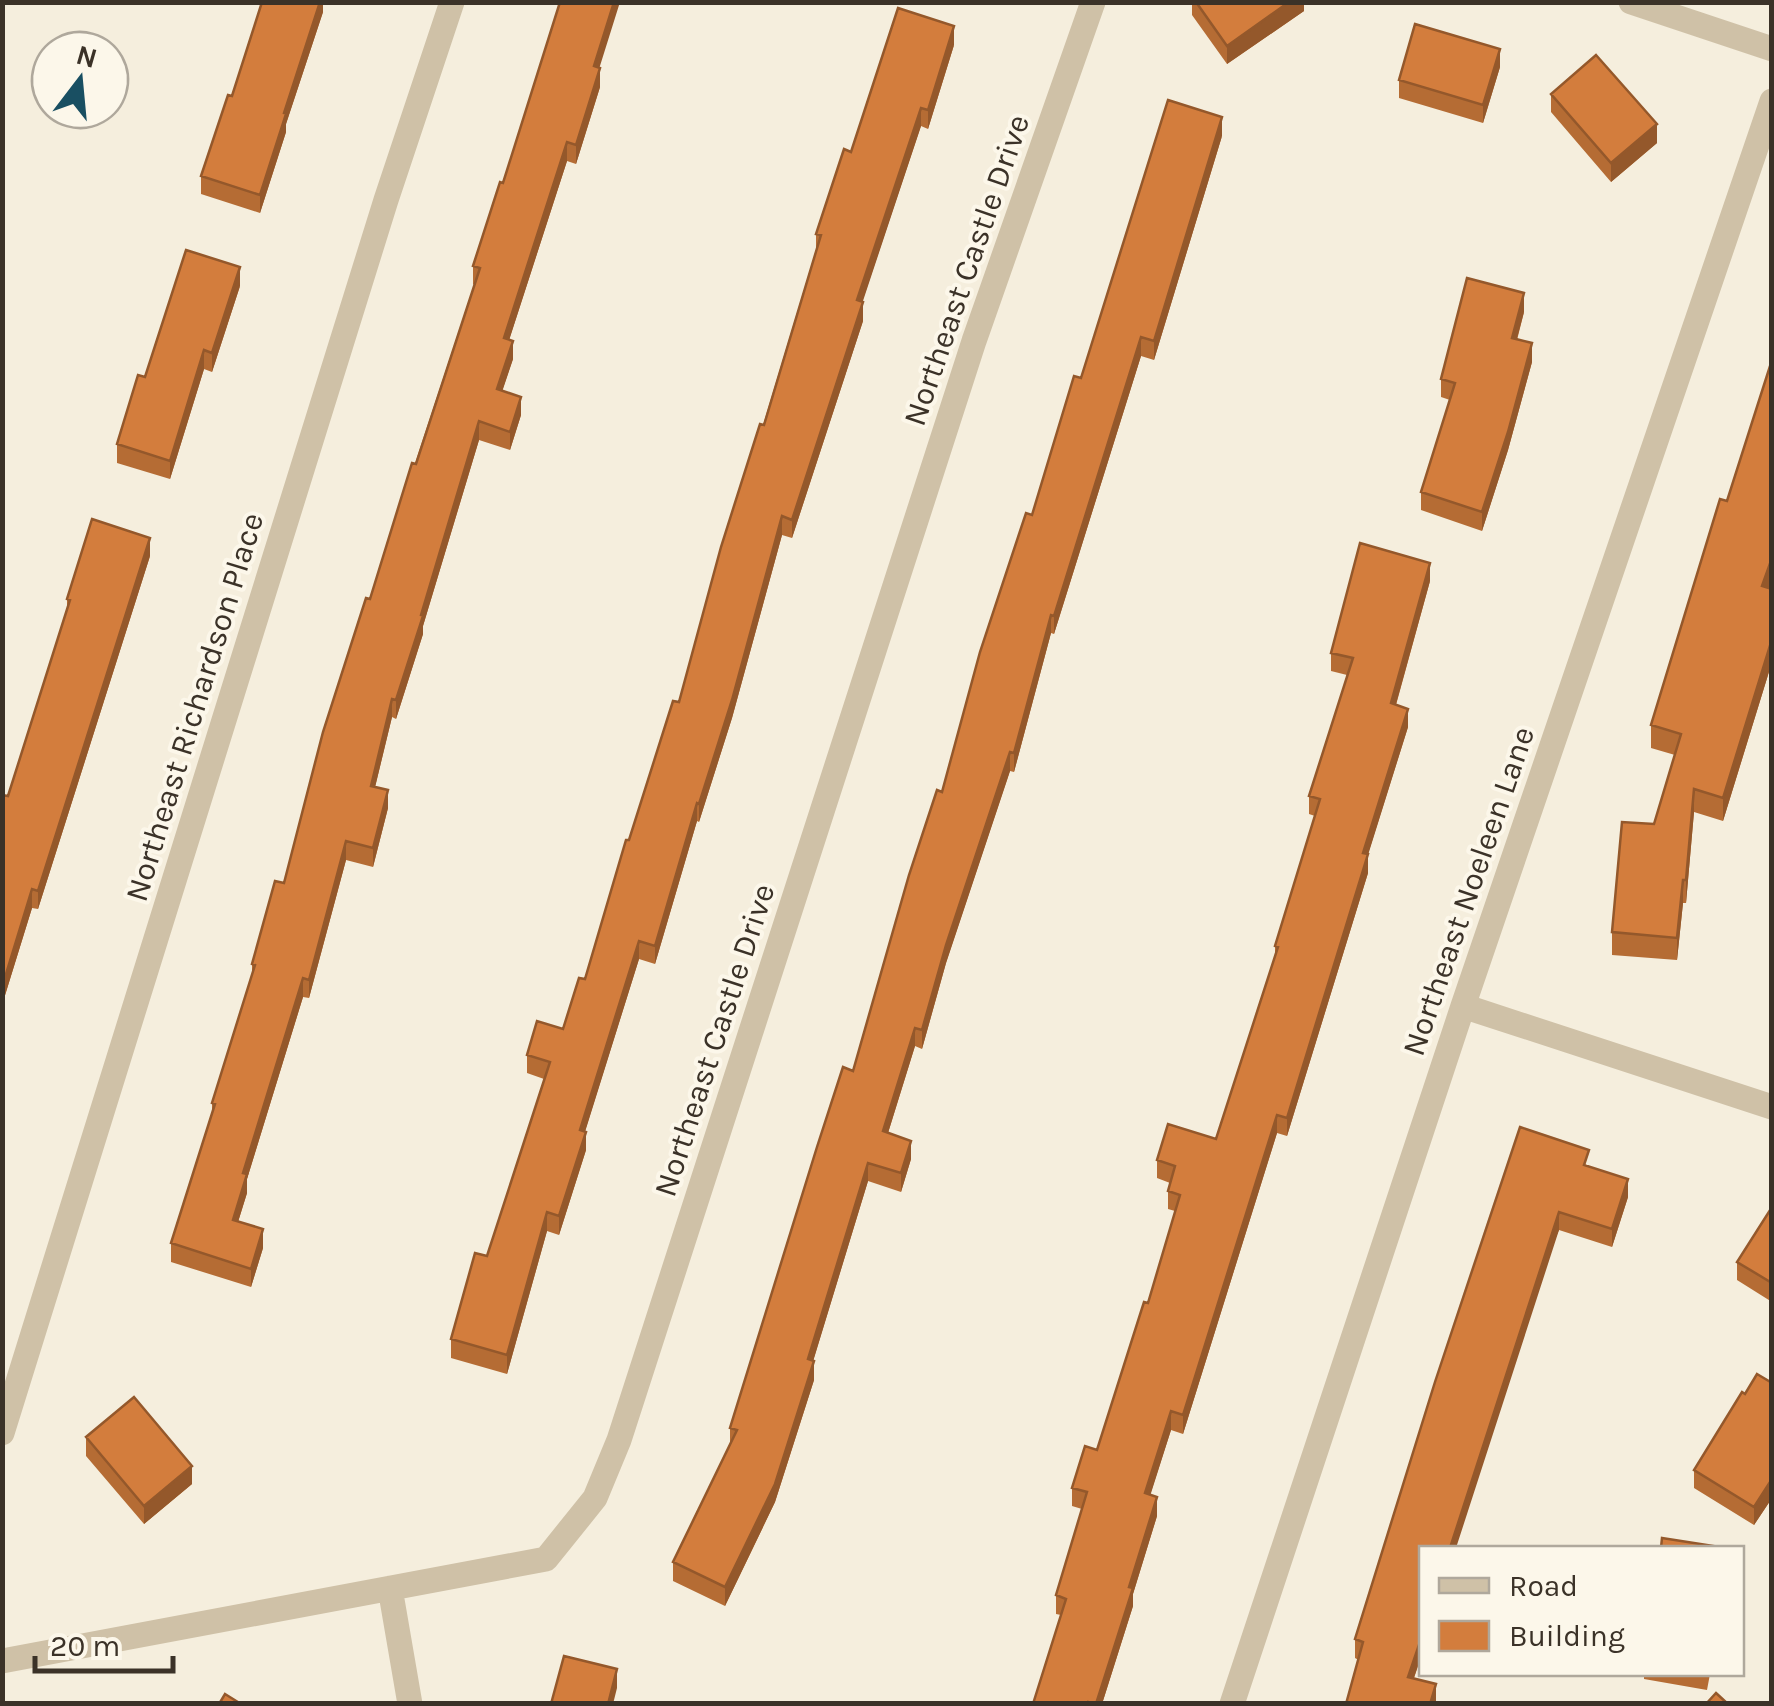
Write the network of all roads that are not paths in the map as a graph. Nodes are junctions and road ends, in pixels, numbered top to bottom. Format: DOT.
graph roads {
  1 [pos="452,2"];
  2 [pos="1093,2"];
  3 [pos="1631,2"];
  4 [pos="1772,49"];
  5 [pos="1772,100"];
  6 [pos="1462,1006"];
  7 [pos="1772,1108"];
  8 [pos="2,1433"];
  9 [pos="390,1588"];
  10 [pos="2,1661"];
  11 [pos="410,1704"];
  12 [pos="1232,1704"];
  1 -- 8 [label="street, Northeast Richardson Place"];
  2 -- 9 [label="street, Northeast Castle Drive"];
  3 -- 4 [label="street"];
  5 -- 6 [label="street, Northeast Noeleen Lane"];
  6 -- 7 [label="street"];
  6 -- 12 [label="street, Northeast Noeleen Lane"];
  9 -- 10 [label="street, Northeast Castle Drive"];
  9 -- 11 [label="street"];
}
